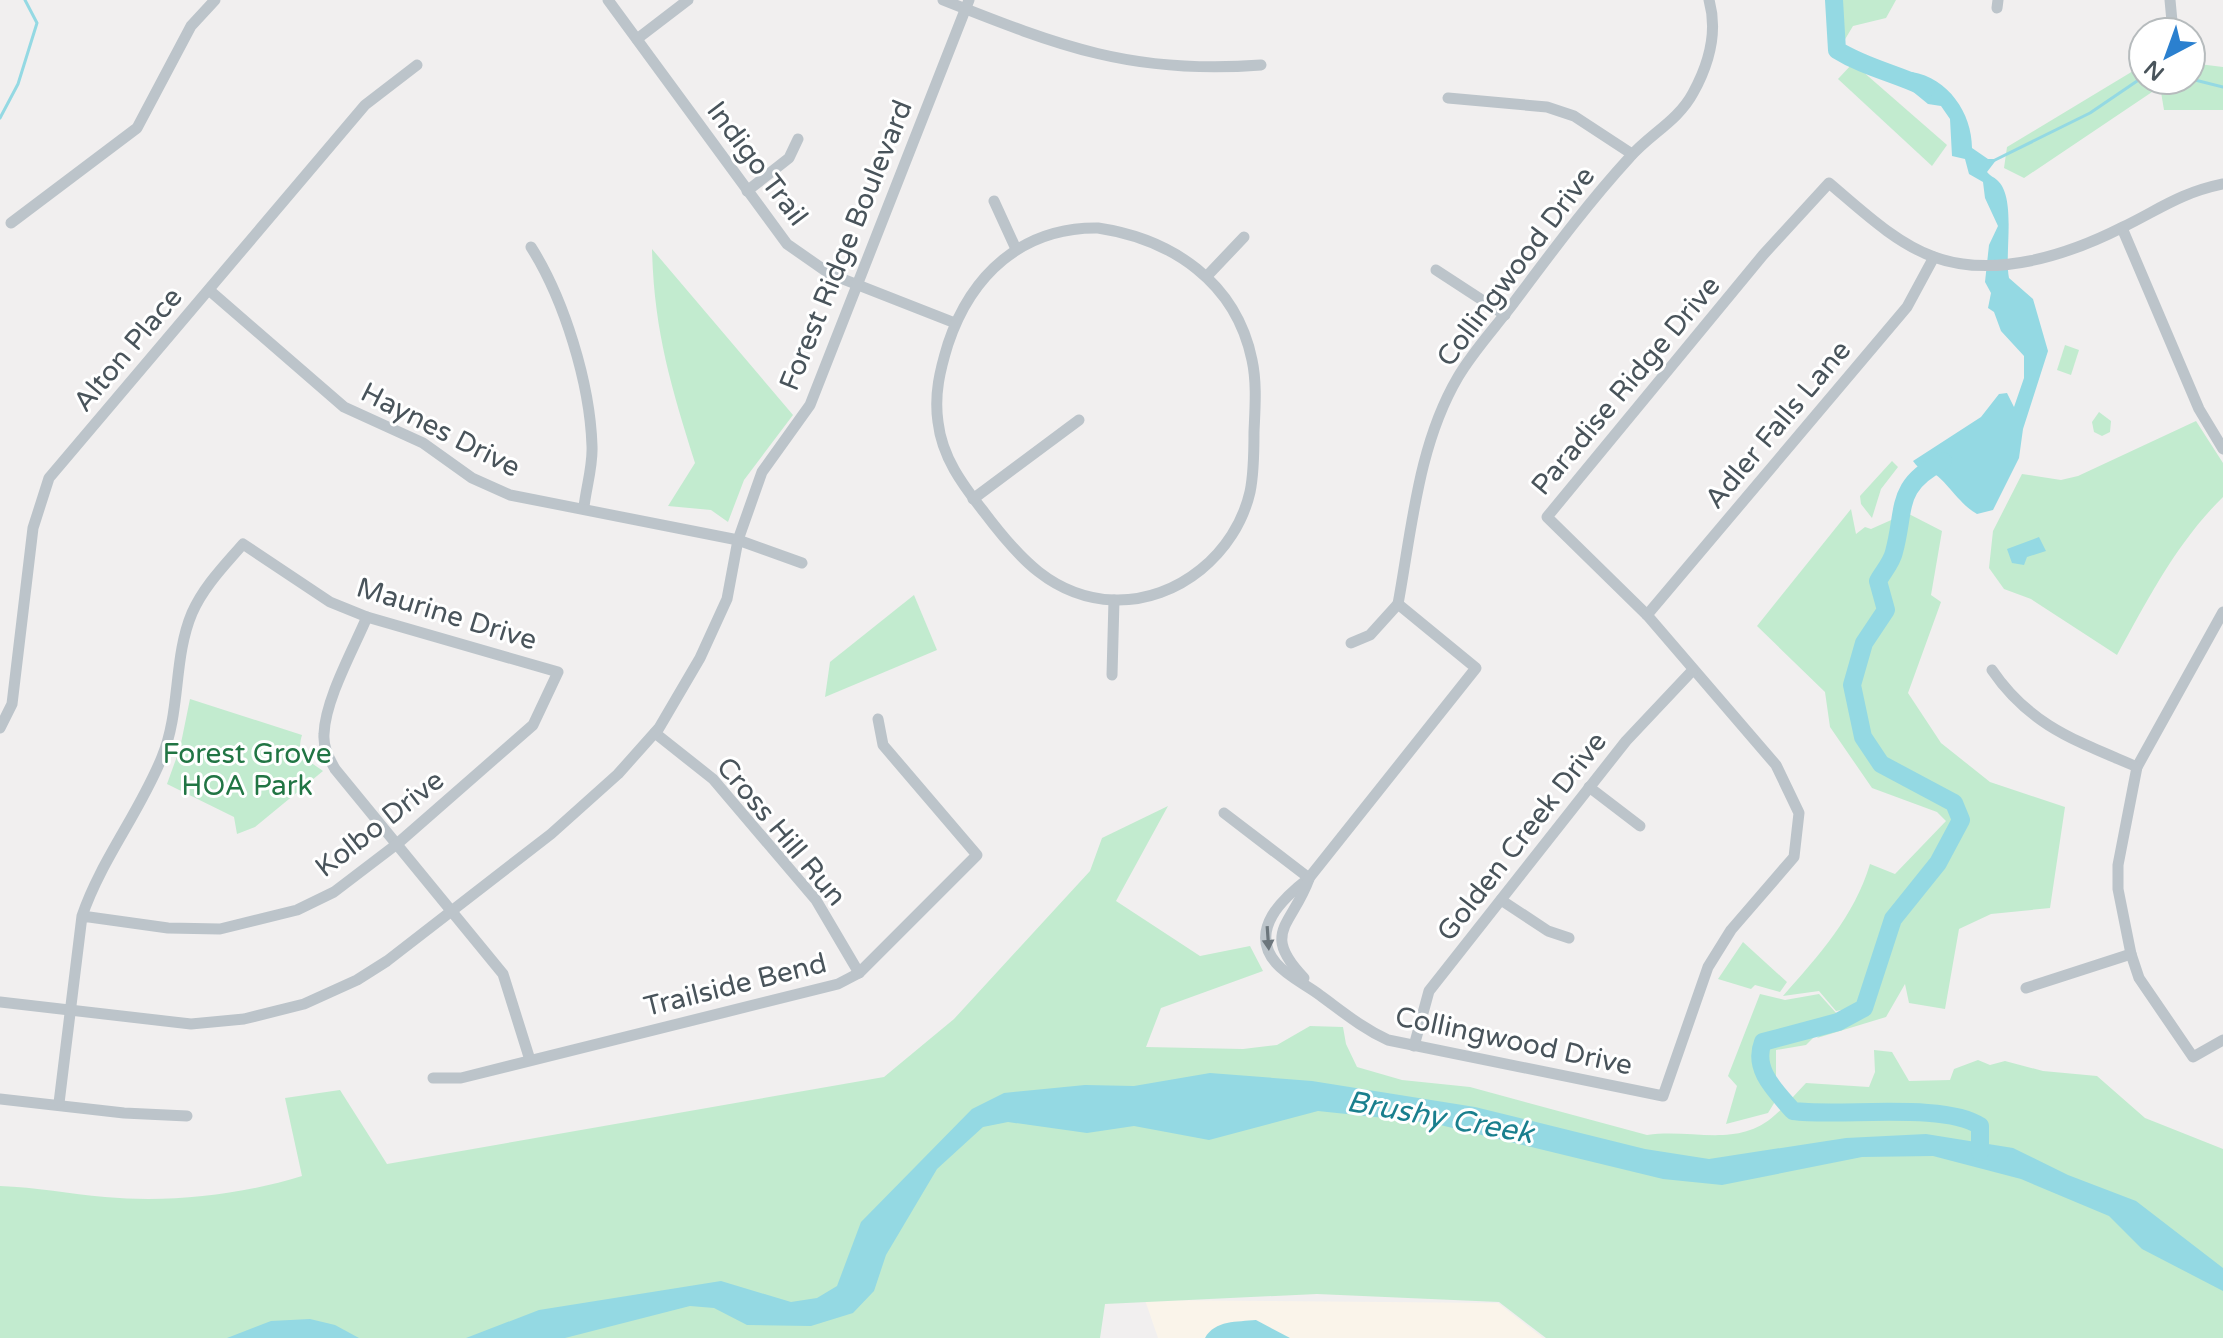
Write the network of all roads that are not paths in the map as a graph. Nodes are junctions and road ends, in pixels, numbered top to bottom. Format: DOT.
graph roads {
  1 [pos="215,0"];
  2 [pos="608,0"];
  3 [pos="688,0"];
  4 [pos="943,0"];
  5 [pos="1709,0"];
  6 [pos="968,5"];
  7 [pos="637,39"];
  8 [pos="417,65"];
  9 [pos="1261,65"];
  10 [pos="1448,98"];
  11 [pos="798,139"];
  12 [pos="1632,154"];
  13 [pos="2223,184"];
  14 [pos="747,191"];
  15 [pos="994,201"];
  16 [pos="11,223"];
  17 [pos="2122,228"];
  18 [pos="1244,237"];
  19 [pos="531,247"];
  20 [pos="1016,249"];
  21 [pos="1934,257"];
  22 [pos="1436,270"];
  23 [pos="1207,276"];
  24 [pos="856,285"];
  25 [pos="209,290"];
  26 [pos="1505,315"];
  27 [pos="955,323"];
  28 [pos="1079,420"];
  29 [pos="2222,445"];
  30 [pos="973,499"];
  31 [pos="584,507"];
  32 [pos="738,540"];
  33 [pos="802,563"];
  34 [pos="1114,600"];
  35 [pos="1398,604"];
  36 [pos="2223,612"];
  37 [pos="1647,615"];
  38 [pos="367,617"];
  39 [pos="1351,643"];
  40 [pos="1992,670"];
  41 [pos="1692,671"];
  42 [pos="558,672"];
  43 [pos="1112,675"];
  44 [pos="878,719"];
  45 [pos="0,728"];
  46 [pos="655,733"];
  47 [pos="2137,767"];
  48 [pos="1589,787"];
  49 [pos="1224,813"];
  50 [pos="1640,826"];
  51 [pos="397,844"];
  52 [pos="1309,878"];
  53 [pos="1501,900"];
  54 [pos="452,910"];
  55 [pos="82,916"];
  56 [pos="1569,938"];
  57 [pos="2131,954"];
  58 [pos="859,973"];
  59 [pos="2026,988"];
  60 [pos="1319,995"];
  61 [pos="0,1002"];
  62 [pos="72,1012"];
  63 [pos="2223,1040"];
  64 [pos="1414,1046"];
  65 [pos="530,1060"];
  66 [pos="433,1078"];
  67 [pos="1663,1096"];
  68 [pos="0,1099"];
  69 [pos="59,1103"];
  70 [pos="187,1116"];
  1 -- 16 [label="street"];
  2 -- 7 [label="street, Indigo Trail"];
  3 -- 7 [label="street"];
  4 -- 6 [label="street"];
  5 -- 12 [label="street, Collingwood Drive"];
  6 -- 9 [label="street"];
  6 -- 24 [label="street, Forest Ridge Boulevard"];
  7 -- 14 [label="street, Indigo Trail"];
  8 -- 25 [label="street, Alton Place"];
  10 -- 12 [label="street"];
  11 -- 14 [label="street"];
  12 -- 26 [label="street, Collingwood Drive"];
  13 -- 17 [label="street, Paradise Ridge Drive"];
  14 -- 24 [label="street, Indigo Trail"];
  15 -- 20 [label="street"];
  17 -- 21 [label="street, Paradise Ridge Drive"];
  17 -- 29 [label="street"];
  18 -- 23 [label="street"];
  19 -- 31 [label="street"];
  20 -- 23 [label="street"];
  20 -- 27 [label="street"];
  21 -- 37 [label="street, Adler Falls Lane"];
  21 -- 37 [label="street, Paradise Ridge Drive"];
  22 -- 26 [label="street"];
  23 -- 34 [label="street"];
  24 -- 27 [label="street, Indigo Trail"];
  24 -- 32 [label="street, Forest Ridge Boulevard"];
  25 -- 31 [label="street, Haynes Drive"];
  25 -- 45 [label="street, Alton Place"];
  26 -- 35 [label="street, Collingwood Drive"];
  27 -- 30 [label="street"];
  28 -- 30 [label="street"];
  30 -- 34 [label="street"];
  31 -- 32 [label="street, Haynes Drive"];
  32 -- 33 [label="street, Haynes Drive"];
  32 -- 46 [label="street, Forest Ridge Boulevard"];
  34 -- 43 [label="street"];
  35 -- 39 [label="street"];
  35 -- 52 [label="street, Collingwood Drive"];
  36 -- 47 [label="street"];
  37 -- 41 [label="street, Paradise Ridge Drive"];
  38 -- 42 [label="street, Maurine Drive"];
  38 -- 51 [label="street"];
  38 -- 55 [label="street, Maurine Drive"];
  40 -- 47 [label="street"];
  41 -- 48 [label="street, Golden Creek Drive"];
  41 -- 67 [label="street, Paradise Ridge Drive"];
  42 -- 51 [label="street, Kolbo Drive"];
  44 -- 58 [label="street, Trailside Bend"];
  46 -- 54 [label="street, Forest Ridge Boulevard"];
  46 -- 58 [label="street, Cross Hill Run"];
  47 -- 57 [label="street"];
  48 -- 50 [label="street"];
  48 -- 53 [label="street, Golden Creek Drive"];
  49 -- 52 [label="street"];
  51 -- 54 [label="street"];
  51 -- 55 [label="street, Kolbo Drive"];
  52 -- 60 [label="street, Collingwood Drive"];
  52 -- 60 [label="street, Collingwood Drive, one-way"];
  53 -- 56 [label="street"];
  53 -- 64 [label="street, Golden Creek Drive"];
  54 -- 62 [label="street, Forest Ridge Boulevard"];
  54 -- 65 [label="street"];
  55 -- 62 [label="street"];
  57 -- 59 [label="street"];
  57 -- 63 [label="street"];
  58 -- 65 [label="street, Trailside Bend"];
  60 -- 64 [label="street, Collingwood Drive"];
  61 -- 62 [label="street, Forest Ridge Boulevard"];
  62 -- 69 [label="street"];
  64 -- 67 [label="street, Collingwood Drive"];
  65 -- 66 [label="street, Trailside Bend"];
  68 -- 69 [label="street"];
  69 -- 70 [label="street"];
}
